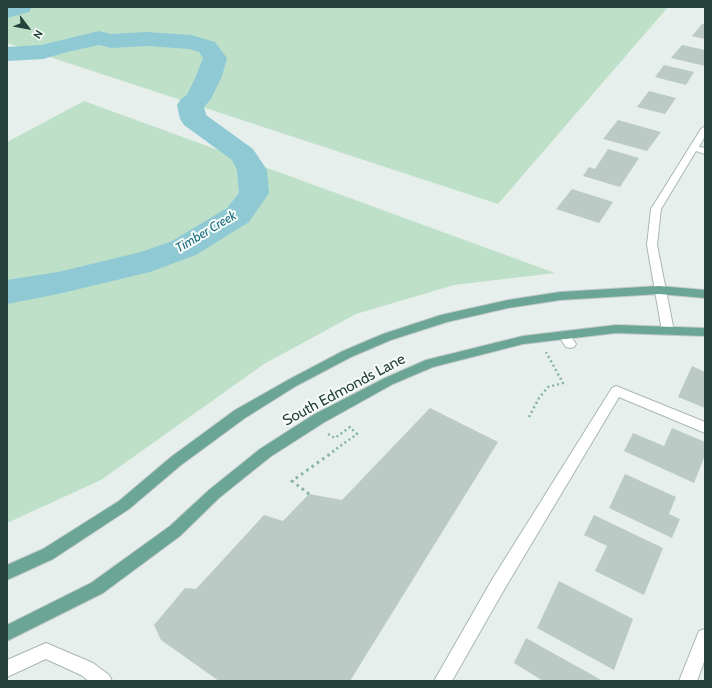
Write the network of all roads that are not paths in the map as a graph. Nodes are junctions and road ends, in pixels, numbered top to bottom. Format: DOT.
graph roads {
  1 [pos="705,128"];
  2 [pos="693,148"];
  3 [pos="705,151"];
  4 [pos="659,290"];
  5 [pos="705,294"];
  6 [pos="668,331"];
  7 [pos="705,332"];
  8 [pos="705,428"];
  9 [pos="7,573"];
  10 [pos="7,633"];
  11 [pos="705,637"];
  12 [pos="7,669"];
  13 [pos="103,681"];
  14 [pos="443,681"];
  15 [pos="688,681"];
  1 -- 2 [label="street"];
  2 -- 3 [label="street"];
  2 -- 4 [label="street"];
  4 -- 5 [label="main road, South Edmonds Lane"];
  4 -- 6 [label="street"];
  4 -- 9 [label="main road, South Edmonds Lane"];
  6 -- 7 [label="main road, South Edmonds Lane"];
  6 -- 10 [label="main road, South Edmonds Lane"];
  8 -- 14 [label="street"];
  11 -- 15 [label="street"];
  12 -- 13 [label="street"];
}
